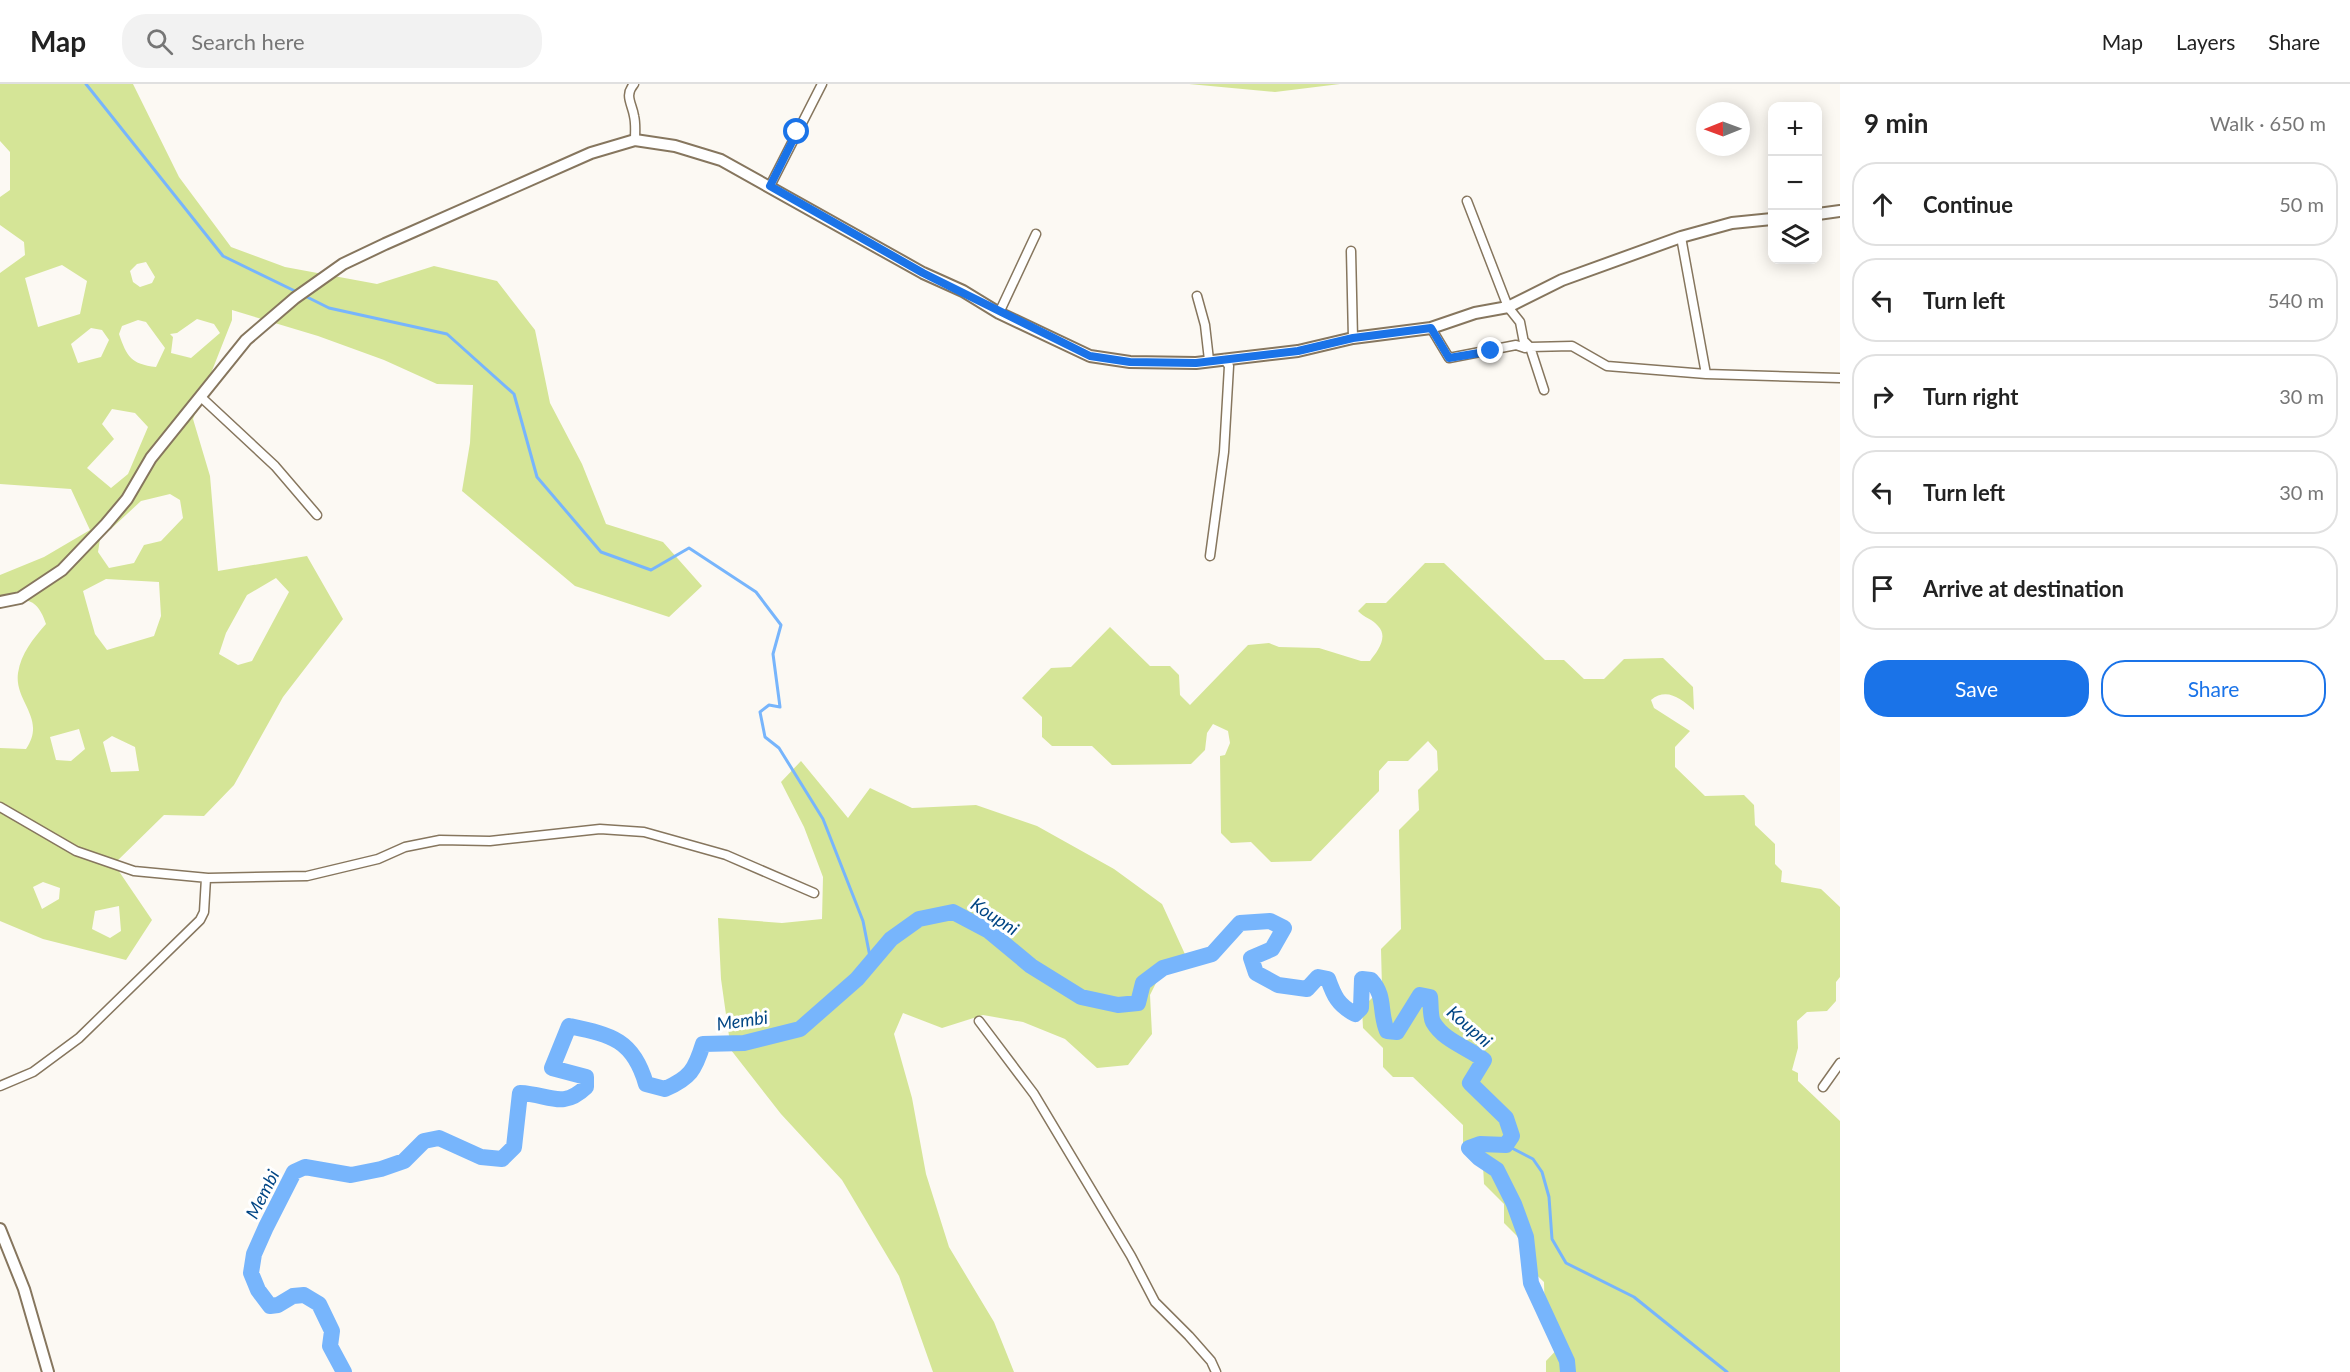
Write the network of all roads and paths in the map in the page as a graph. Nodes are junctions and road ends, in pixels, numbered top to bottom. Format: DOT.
graph roads {
  1 [pos="634,84"];
  2 [pos="822,84"];
  3 [pos="635,140"];
  4 [pos="770,186"];
  5 [pos="1467,201"];
  6 [pos="1840,211"];
  7 [pos="1822,213"];
  8 [pos="1768,219"];
  9 [pos="1036,234"];
  10 [pos="1681,237"];
  11 [pos="1351,251"];
  12 [pos="1197,296"];
  13 [pos="1508,306"];
  14 [pos="999,313"];
  15 [pos="1431,328"];
  16 [pos="1353,338"];
  17 [pos="1527,347"];
  18 [pos="1224,359"];
  19 [pos="1209,360"];
  20 [pos="1706,374"];
  21 [pos="1840,378"];
  22 [pos="1544,390"];
  23 [pos="202,398"];
  24 [pos="317,515"];
  25 [pos="1210,556"];
  26 [pos="0,602"];
  27 [pos="0,807"];
  28 [pos="206,878"];
  29 [pos="814,893"];
  30 [pos="980,1021"];
  31 [pos="1840,1063"];
  32 [pos="0,1086"];
  33 [pos="1823,1087"];
  34 [pos="0,1229"];
  35 [pos="48,1372"];
  36 [pos="1216,1372"];
  1 -- 3 [label="street"];
  2 -- 4 [label="street"];
  3 -- 4 [label="street"];
  3 -- 23 [label="street"];
  4 -- 14 [label="street"];
  5 -- 13 [label="street"];
  6 -- 7 [label="street"];
  8 -- 10 [label="street"];
  9 -- 14 [label="street"];
  10 -- 13 [label="street"];
  10 -- 20 [label="street"];
  11 -- 16 [label="street"];
  12 -- 19 [label="street"];
  13 -- 15 [label="street"];
  13 -- 17 [label="street"];
  14 -- 19 [label="street"];
  15 -- 16 [label="street"];
  15 -- 17 [label="street"];
  16 -- 18 [label="street"];
  17 -- 20 [label="street"];
  17 -- 22 [label="street"];
  18 -- 19 [label="street"];
  18 -- 25 [label="street"];
  20 -- 21 [label="street"];
  23 -- 24 [label="street"];
  23 -- 26 [label="street"];
  27 -- 28 [label="street"];
  28 -- 29 [label="street"];
  28 -- 32 [label="street"];
  30 -- 36 [label="street"];
  31 -- 33 [label="street"];
  34 -- 35 [label="street"];
}
